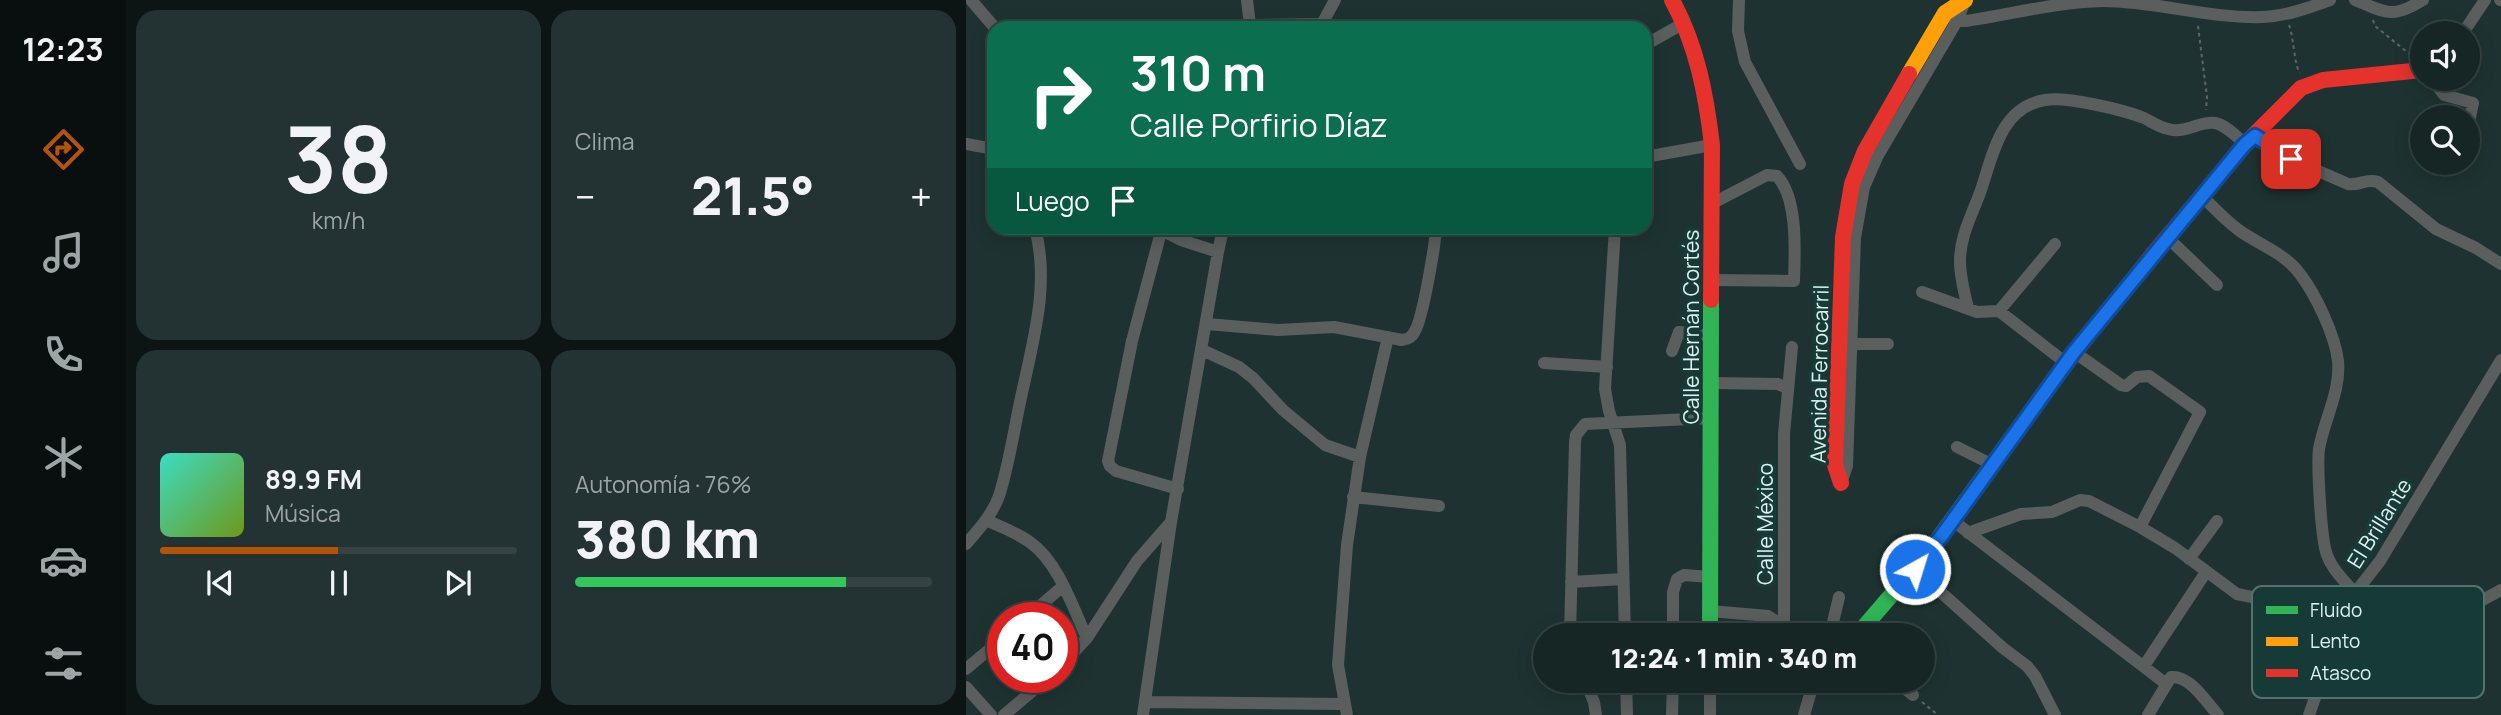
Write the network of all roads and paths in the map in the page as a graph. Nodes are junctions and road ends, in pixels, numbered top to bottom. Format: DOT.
graph roads {
  1 [pos="971,0"];
  2 [pos="1247,0"];
  3 [pos="1335,0"];
  4 [pos="1672,0"];
  5 [pos="1739,0"];
  6 [pos="1965,0"];
  7 [pos="2330,0"];
  8 [pos="2356,0"];
  9 [pos="2423,0"];
  10 [pos="2485,0"];
  11 [pos="2375,10"];
  12 [pos="2197,11"];
  13 [pos="2284,14"];
  14 [pos="1951,17"];
  15 [pos="989,21"];
  16 [pos="1249,21"];
  17 [pos="1324,21"];
  18 [pos="2471,21"];
  19 [pos="1684,23"];
  20 [pos="1652,42"];
  21 [pos="2410,58"];
  22 [pos="2410,65"];
  23 [pos="2326,80"];
  24 [pos="2441,91"];
  25 [pos="2473,105"];
  26 [pos="2205,123"];
  27 [pos="2250,140"];
  28 [pos="966,144"];
  29 [pos="1712,145"];
  30 [pos="987,148"];
  31 [pos="1652,157"];
  32 [pos="1800,164"];
  33 [pos="2201,195"];
  34 [pos="1713,203"];
  35 [pos="1036,235"];
  36 [pos="1158,235"];
  37 [pos="1171,235"];
  38 [pos="1222,235"];
  39 [pos="1435,235"];
  40 [pos="1615,235"];
  41 [pos="2167,237"];
  42 [pos="2055,244"];
  43 [pos="1219,252"];
  44 [pos="2501,264"];
  45 [pos="1713,280"];
  46 [pos="2217,285"];
  47 [pos="1922,292"];
  48 [pos="1968,308"];
  49 [pos="1999,311"];
  50 [pos="1207,324"];
  51 [pos="1712,336"];
  52 [pos="1388,337"];
  53 [pos="1846,344"];
  54 [pos="1888,344"];
  55 [pos="1792,347"];
  56 [pos="1202,350"];
  57 [pos="1672,351"];
  58 [pos="2070,357"];
  59 [pos="2501,360"];
  60 [pos="1545,363"];
  61 [pos="1607,367"];
  62 [pos="1712,383"];
  63 [pos="1787,388"];
  64 [pos="1711,418"];
  65 [pos="1614,423"];
  66 [pos="1957,447"];
  67 [pos="1360,457"];
  68 [pos="1991,464"];
  69 [pos="1841,483"];
  70 [pos="1178,489"];
  71 [pos="1353,497"];
  72 [pos="1439,506"];
  73 [pos="986,520"];
  74 [pos="1952,520"];
  75 [pos="2217,521"];
  76 [pos="1171,522"];
  77 [pos="2140,527"];
  78 [pos="1968,533"];
  79 [pos="966,544"];
  80 [pos="2189,559"];
  81 [pos="1915,569"];
  82 [pos="2206,572"];
  83 [pos="1710,577"];
  84 [pos="1623,579"];
  85 [pos="1571,582"];
  86 [pos="2350,586"];
  87 [pos="2360,586"];
  88 [pos="1062,587"];
  89 [pos="2501,590"];
  90 [pos="1839,597"];
  91 [pos="2252,598"];
  92 [pos="2484,599"];
  93 [pos="1045,602"];
  94 [pos="1710,611"];
  95 [pos="1570,623"];
  96 [pos="1625,623"];
  97 [pos="1673,623"];
  98 [pos="1710,623"];
  99 [pos="1780,623"];
  100 [pos="1784,623"];
  101 [pos="1833,623"];
  102 [pos="1867,623"];
  103 [pos="1087,638"];
  104 [pos="1078,648"];
  105 [pos="987,651"];
  106 [pos="2144,666"];
  107 [pos="966,669"];
  108 [pos="2165,683"];
  109 [pos="966,687"];
  110 [pos="1030,693"];
  111 [pos="1591,693"];
  112 [pos="1626,693"];
  113 [pos="1673,693"];
  114 [pos="1710,693"];
  115 [pos="1810,693"];
  116 [pos="1911,693"];
  117 [pos="1913,695"];
  118 [pos="2315,698"];
  119 [pos="1144,708"];
  120 [pos="1345,710"];
  121 [pos="991,715"];
  122 [pos="1004,715"];
  123 [pos="1596,715"];
  124 [pos="1627,715"];
  125 [pos="1672,715"];
  126 [pos="1710,715"];
  127 [pos="1804,715"];
  128 [pos="1938,715"];
  129 [pos="2055,715"];
  130 [pos="2148,715"];
  131 [pos="2218,715"];
  132 [pos="2309,715"];
  1 -- 15 [label="street"];
  2 -- 16 [label="street"];
  3 -- 17 [label="street"];
  4 -- 19 [label="street, Calle Hernán Cortés"];
  5 -- 32 [label="street"];
  6 -- 14 [label="street, Avenida Ferrocarril"];
  7 -- 13 [label="street"];
  8 -- 11 [label="street"];
  9 -- 11 [label="street"];
  10 -- 18 [label="street"];
  11 -- 21 [label="path"];
  12 -- 13 [label="street"];
  12 -- 14 [label="street"];
  12 -- 26 [label="path"];
  13 -- 23 [label="path"];
  14 -- 53 [label="street, Avenida Ferrocarril"];
  19 -- 20 [label="street"];
  19 -- 29 [label="street, Calle Hernán Cortés"];
  22 -- 23 [label="street"];
  23 -- 27 [label="street"];
  24 -- 25 [label="street"];
  26 -- 27 [label="street"];
  26 -- 48 [label="street"];
  27 -- 33 [label="street"];
  27 -- 44 [label="street"];
  28 -- 30 [label="street"];
  29 -- 31 [label="street"];
  29 -- 34 [label="street, Calle Hernán Cortés"];
  33 -- 41 [label="street"];
  33 -- 86 [label="street"];
  34 -- 45 [label="street, Calle Hernán Cortés"];
  34 -- 45 [label="street"];
  35 -- 73 [label="street"];
  36 -- 70 [label="street"];
  37 -- 43 [label="street"];
  38 -- 43 [label="street"];
  39 -- 52 [label="street"];
  40 -- 61 [label="street"];
  41 -- 46 [label="street"];
  41 -- 58 [label="street"];
  42 -- 49 [label="street"];
  43 -- 50 [label="street"];
  45 -- 51 [label="street, Calle Hernán Cortés"];
  47 -- 48 [label="street"];
  48 -- 49 [label="street"];
  49 -- 58 [label="street"];
  50 -- 52 [label="street"];
  50 -- 56 [label="street"];
  51 -- 57 [label="street"];
  51 -- 62 [label="street, Calle Hernán Cortés"];
  52 -- 67 [label="street"];
  53 -- 54 [label="street"];
  53 -- 69 [label="street, Avenida Ferrocarril"];
  55 -- 63 [label="street, Calle México"];
  56 -- 67 [label="street"];
  56 -- 70 [label="street"];
  58 -- 68 [label="street"];
  58 -- 77 [label="street"];
  59 -- 87 [label="street, El Brillante"];
  60 -- 61 [label="street"];
  61 -- 65 [label="street"];
  62 -- 63 [label="street"];
  62 -- 64 [label="street, Calle Hernán Cortés"];
  63 -- 100 [label="street, Calle México"];
  64 -- 65 [label="street"];
  64 -- 83 [label="street, Calle Hernán Cortés"];
  65 -- 84 [label="street"];
  65 -- 85 [label="street"];
  66 -- 68 [label="street"];
  67 -- 71 [label="street"];
  68 -- 74 [label="street"];
  70 -- 76 [label="street"];
  71 -- 72 [label="street"];
  71 -- 120 [label="street"];
  73 -- 79 [label="street"];
  73 -- 88 [label="street"];
  74 -- 78 [label="street"];
  74 -- 81 [label="street"];
  75 -- 80 [label="street"];
  76 -- 103 [label="street"];
  76 -- 119 [label="street"];
  77 -- 78 [label="street"];
  77 -- 80 [label="street"];
  78 -- 106 [label="street"];
  80 -- 82 [label="street"];
  81 -- 102 [label="street"];
  81 -- 129 [label="street"];
  82 -- 91 [label="street"];
  82 -- 106 [label="street"];
  83 -- 94 [label="street, Calle Hernán Cortés"];
  83 -- 97 [label="street"];
  84 -- 85 [label="street"];
  84 -- 96 [label="street"];
  85 -- 95 [label="street"];
  88 -- 93 [label="street"];
  88 -- 103 [label="street"];
  89 -- 92 [label="street"];
  90 -- 101 [label="street"];
  94 -- 98 [label="street, Calle Hernán Cortés"];
  94 -- 99 [label="street, Calle México"];
  103 -- 104 [label="street"];
  105 -- 107 [label="street"];
  106 -- 108 [label="street"];
  108 -- 130 [label="street"];
  108 -- 131 [label="street"];
  109 -- 121 [label="street"];
  110 -- 122 [label="street"];
  111 -- 123 [label="street"];
  112 -- 124 [label="street"];
  113 -- 125 [label="street"];
  114 -- 126 [label="street"];
  115 -- 127 [label="street"];
  116 -- 117 [label="street"];
  117 -- 128 [label="path"];
  118 -- 132 [label="street, El Brillante"];
  119 -- 120 [label="street"];
}
